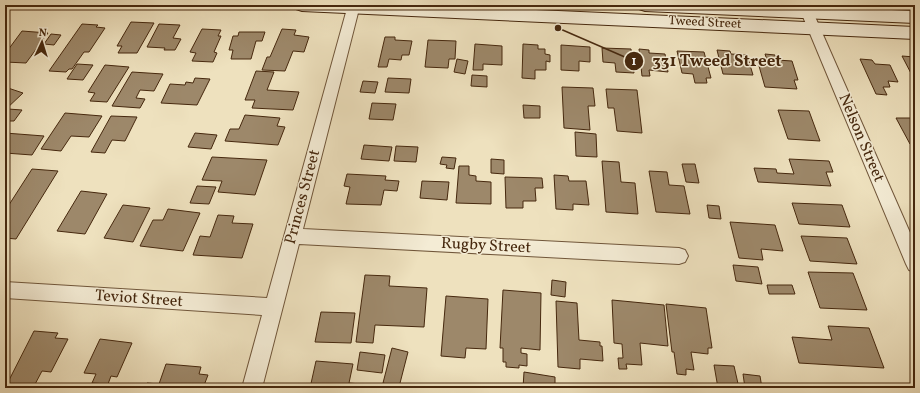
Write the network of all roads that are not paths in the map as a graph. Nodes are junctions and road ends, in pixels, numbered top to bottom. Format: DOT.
graph roads {
  1 [pos="302,5"];
  2 [pos="645,5"];
  3 [pos="354,6"];
  4 [pos="807,12"];
  5 [pos="915,17"];
  6 [pos="814,28"];
  7 [pos="915,33"];
  8 [pos="293,236"];
  9 [pos="679,256"];
  10 [pos="915,264"];
  11 [pos="5,290"];
  12 [pos="274,308"];
  13 [pos="252,388"];
  1 -- 3 [label="main road, Tweed Street"];
  2 -- 4 [label="main road, Tweed Street"];
  3 -- 6 [label="main road, Tweed Street"];
  3 -- 8 [label="street, Princes Street"];
  4 -- 5 [label="main road, Tweed Street"];
  4 -- 6 [label="street, Nelson Street"];
  6 -- 7 [label="main road, Tweed Street"];
  6 -- 10 [label="street, Nelson Street"];
  8 -- 9 [label="street, Rugby Street"];
  8 -- 12 [label="street, Princes Street"];
  11 -- 12 [label="street, Teviot Street"];
  12 -- 13 [label="street, Princes Street"];
}
